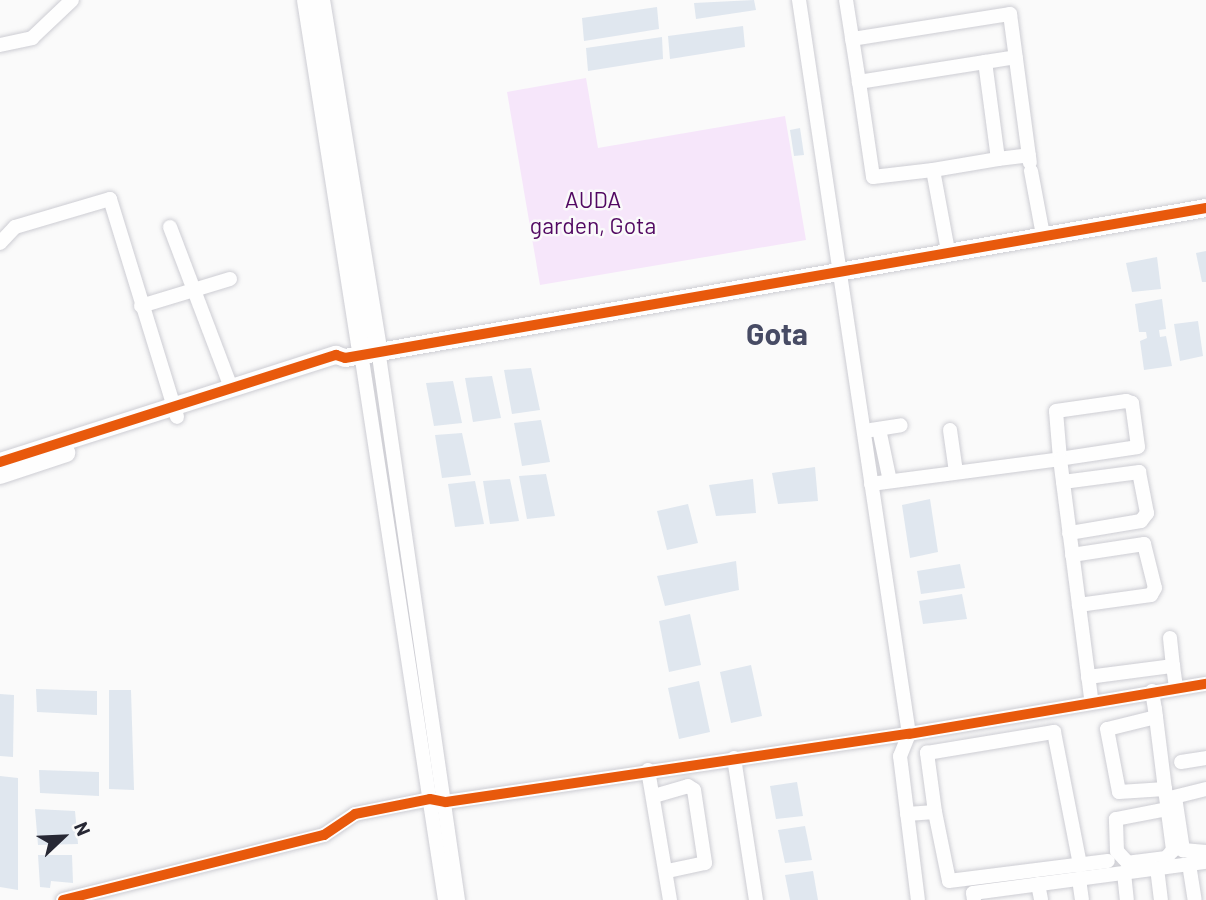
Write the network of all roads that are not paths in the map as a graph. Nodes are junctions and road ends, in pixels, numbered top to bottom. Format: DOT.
graph roads {
  1 [pos="72,0"];
  2 [pos="306,0"];
  3 [pos="321,0"];
  4 [pos="799,0"];
  5 [pos="846,0"];
  6 [pos="852,38"];
  7 [pos="0,45"];
  8 [pos="1016,57"];
  9 [pos="985,62"];
  10 [pos="859,82"];
  11 [pos="999,159"];
  12 [pos="1030,163"];
  13 [pos="933,170"];
  14 [pos="1206,208"];
  15 [pos="170,227"];
  16 [pos="1042,235"];
  17 [pos="0,243"];
  18 [pos="948,251"];
  19 [pos="840,268"];
  20 [pos="230,279"];
  21 [pos="192,290"];
  22 [pos="141,306"];
  23 [pos="361,353"];
  24 [pos="231,388"];
  25 [pos="176,412"];
  26 [pos="901,425"];
  27 [pos="879,429"];
  28 [pos="950,430"];
  29 [pos="860,432"];
  30 [pos="1060,459"];
  31 [pos="0,462"];
  32 [pos="956,472"];
  33 [pos="0,475"];
  34 [pos="890,481"];
  35 [pos="1063,482"];
  36 [pos="871,484"];
  37 [pos="1069,533"];
  38 [pos="1072,555"];
  39 [pos="1079,605"];
  40 [pos="1170,638"];
  41 [pos="1173,666"];
  42 [pos="1088,677"];
  43 [pos="1206,686"];
  44 [pos="1176,688"];
  45 [pos="1152,691"];
  46 [pos="1091,699"];
  47 [pos="1156,717"];
  48 [pos="909,734"];
  49 [pos="927,753"];
  50 [pos="900,756"];
  51 [pos="734,758"];
  52 [pos="1206,758"];
  53 [pos="1181,762"];
  54 [pos="648,770"];
  55 [pos="1165,789"];
  56 [pos="1206,789"];
  57 [pos="654,796"];
  58 [pos="430,799"];
  59 [pos="446,802"];
  60 [pos="1168,809"];
  61 [pos="935,812"];
  62 [pos="908,814"];
  63 [pos="1206,852"];
  64 [pos="1108,861"];
  65 [pos="1206,862"];
  66 [pos="1189,864"];
  67 [pos="1157,868"];
  68 [pos="666,871"];
  69 [pos="1079,872"];
  70 [pos="1124,873"];
  71 [pos="1038,884"];
  72 [pos="1009,894"];
  73 [pos="64,900"];
  74 [pos="446,900"];
  75 [pos="458,900"];
  76 [pos="670,900"];
  77 [pos="756,900"];
  78 [pos="918,900"];
  79 [pos="974,900"];
  80 [pos="1041,900"];
  81 [pos="1082,900"];
  82 [pos="1126,900"];
  83 [pos="1161,900"];
  84 [pos="1195,900"];
  1 -- 7 [label="street"];
  2 -- 23 [label="street"];
  3 -- 23 [label="street"];
  4 -- 19 [label="street"];
  5 -- 6 [label="street"];
  6 -- 8 [label="street"];
  6 -- 10 [label="street"];
  8 -- 9 [label="street"];
  8 -- 12 [label="street"];
  9 -- 10 [label="street"];
  9 -- 11 [label="street"];
  10 -- 13 [label="street"];
  11 -- 12 [label="street"];
  11 -- 13 [label="street"];
  12 -- 16 [label="street"];
  13 -- 18 [label="street"];
  14 -- 16 [label="street"];
  15 -- 21 [label="street"];
  16 -- 18 [label="street"];
  17 -- 22 [label="street"];
  18 -- 19 [label="street"];
  19 -- 23 [label="street"];
  19 -- 29 [label="street"];
  20 -- 21 [label="street"];
  21 -- 22 [label="street"];
  21 -- 24 [label="street"];
  22 -- 25 [label="street"];
  23 -- 24 [label="street"];
  23 -- 25 [label="street"];
  23 -- 58 [label="street"];
  23 -- 59 [label="street"];
  24 -- 25 [label="street"];
  25 -- 31 [label="street"];
  25 -- 33 [label="street"];
  26 -- 27 [label="street"];
  27 -- 29 [label="street"];
  27 -- 34 [label="street"];
  28 -- 32 [label="street"];
  29 -- 36 [label="street"];
  30 -- 30 [label="street"];
  30 -- 32 [label="street"];
  30 -- 35 [label="street"];
  32 -- 34 [label="street"];
  34 -- 36 [label="street"];
  35 -- 37 [label="street"];
  35 -- 37 [label="street"];
  36 -- 48 [label="street"];
  37 -- 38 [label="street"];
  38 -- 39 [label="street"];
  38 -- 39 [label="street"];
  39 -- 42 [label="street"];
  40 -- 41 [label="street"];
  41 -- 42 [label="street"];
  41 -- 44 [label="street"];
  42 -- 46 [label="street"];
  43 -- 44 [label="street"];
  44 -- 45 [label="street"];
  45 -- 46 [label="street"];
  45 -- 47 [label="street"];
  46 -- 48 [label="street"];
  47 -- 55 [label="street"];
  47 -- 55 [label="street"];
  48 -- 50 [label="street"];
  48 -- 51 [label="street"];
  49 -- 50 [label="street"];
  49 -- 61 [label="street"];
  49 -- 69 [label="street"];
  50 -- 62 [label="street"];
  51 -- 54 [label="street"];
  51 -- 77 [label="street"];
  52 -- 53 [label="street"];
  54 -- 57 [label="street"];
  54 -- 59 [label="street"];
  55 -- 60 [label="street"];
  56 -- 63 [label="street"];
  57 -- 68 [label="street"];
  57 -- 68 [label="street"];
  58 -- 59 [label="street"];
  58 -- 73 [label="street"];
  58 -- 74 [label="street"];
  59 -- 75 [label="street"];
  60 -- 60 [label="street"];
  61 -- 62 [label="street"];
  61 -- 69 [label="street"];
  62 -- 78 [label="street"];
  64 -- 69 [label="street"];
  65 -- 66 [label="street"];
  66 -- 67 [label="street"];
  66 -- 84 [label="street"];
  67 -- 70 [label="street"];
  67 -- 83 [label="street"];
  68 -- 76 [label="street"];
  69 -- 70 [label="street"];
  69 -- 71 [label="street"];
  69 -- 81 [label="street"];
  70 -- 82 [label="street"];
  71 -- 72 [label="street"];
  71 -- 80 [label="street"];
  72 -- 79 [label="street"];
}
